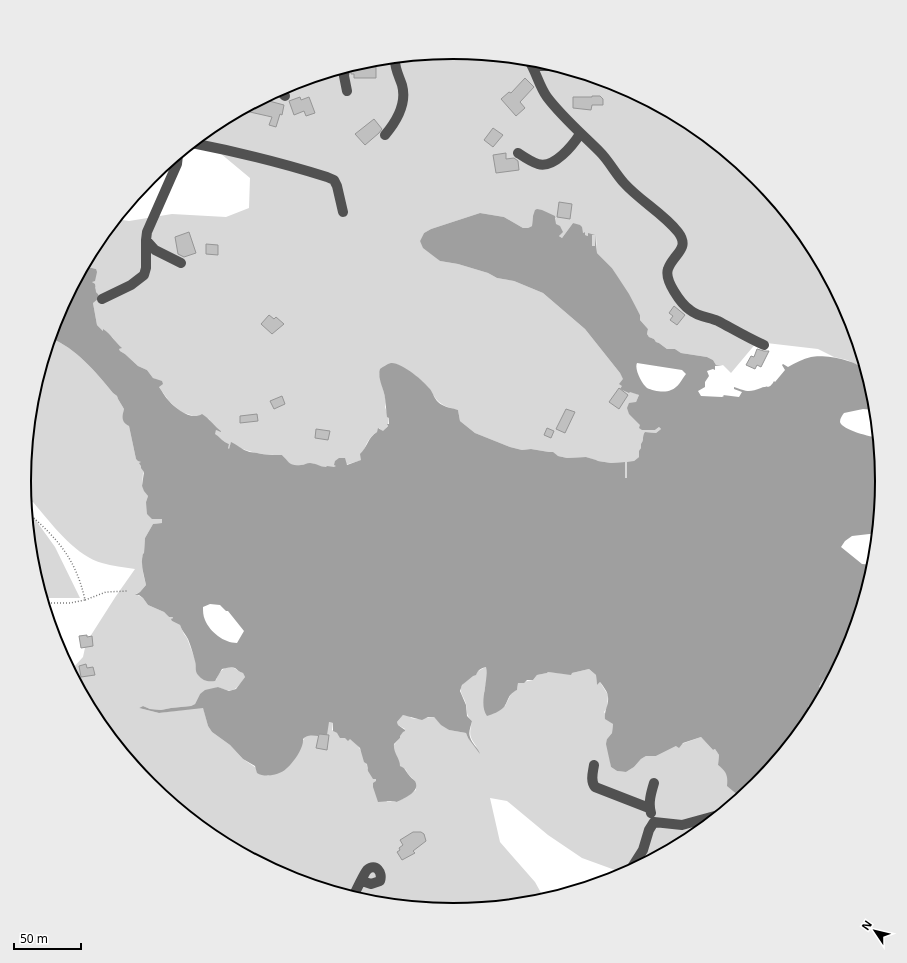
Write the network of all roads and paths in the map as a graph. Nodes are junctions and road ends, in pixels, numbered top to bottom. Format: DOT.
graph roads {
  1 [pos="395,63"];
  2 [pos="533,67"];
  3 [pos="344,73"];
  4 [pos="347,91"];
  5 [pos="580,134"];
  6 [pos="385,135"];
  7 [pos="199,144"];
  8 [pos="518,153"];
  9 [pos="177,162"];
  10 [pos="343,212"];
  11 [pos="146,240"];
  12 [pos="181,262"];
  13 [pos="102,298"];
  14 [pos="764,345"];
  15 [pos="33,517"];
  16 [pos="128,591"];
  17 [pos="85,600"];
  18 [pos="49,603"];
  19 [pos="594,765"];
  20 [pos="654,783"];
  21 [pos="649,808"];
  22 [pos="711,817"];
  23 [pos="654,822"];
  24 [pos="635,862"];
  25 [pos="362,881"];
  26 [pos="356,893"];
  1 -- 6 [label="street"];
  2 -- 5 [label="street"];
  3 -- 4 [label="street"];
  5 -- 8 [label="street"];
  5 -- 14 [label="street"];
  7 -- 10 [label="street"];
  9 -- 11 [label="street"];
  11 -- 12 [label="street"];
  11 -- 13 [label="street"];
  15 -- 17 [label="path"];
  16 -- 17 [label="path"];
  17 -- 18 [label="path"];
  19 -- 21 [label="street"];
  20 -- 21 [label="street"];
  21 -- 23 [label="street"];
  22 -- 23 [label="street"];
  23 -- 24 [label="street"];
  25 -- 26 [label="street"];
}
